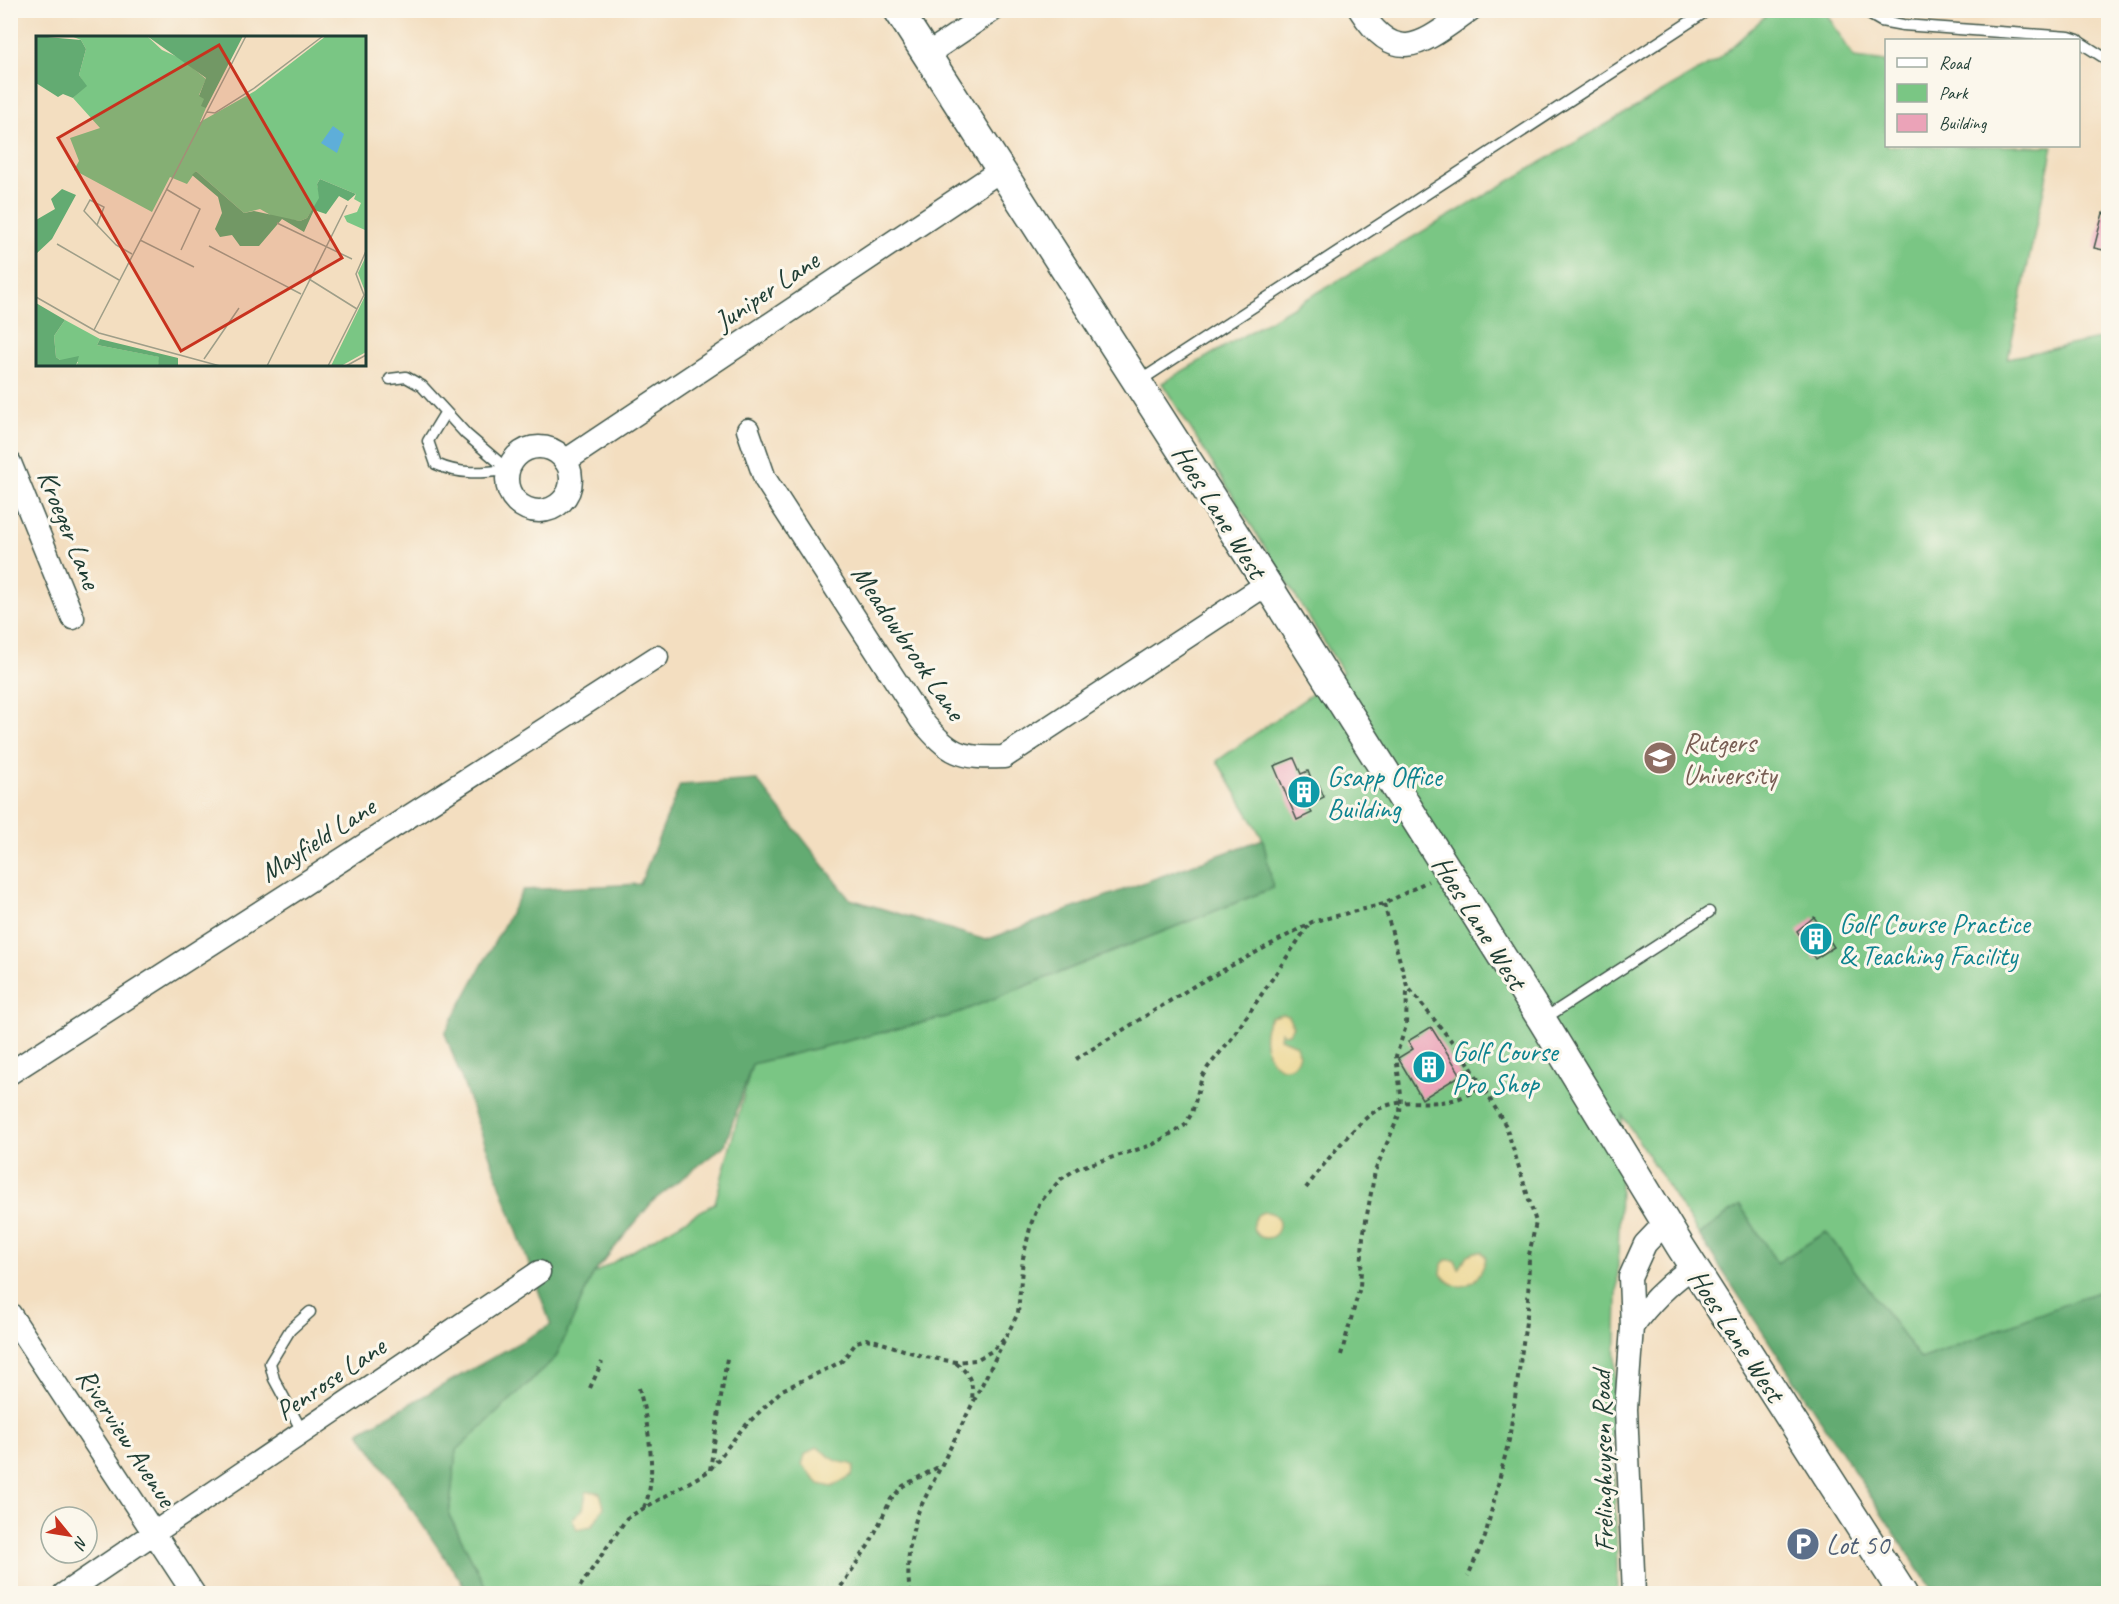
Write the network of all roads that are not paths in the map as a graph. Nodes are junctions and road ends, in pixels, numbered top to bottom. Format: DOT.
graph roads {
  1 [pos="898,10"];
  2 [pos="993,10"];
  3 [pos="1360,10"];
  4 [pos="1470,10"];
  5 [pos="1708,10"];
  6 [pos="1862,10"];
  7 [pos="2074,39"];
  8 [pos="2080,42"];
  9 [pos="926,54"];
  10 [pos="2109,60"];
  11 [pos="1001,170"];
  12 [pos="390,379"];
  13 [pos="1138,382"];
  14 [pos="445,413"];
  15 [pos="748,430"];
  16 [pos="565,460"];
  17 [pos="10,463"];
  18 [pos="508,470"];
  19 [pos="1267,584"];
  20 [pos="73,618"];
  21 [pos="657,657"];
  22 [pos="1709,912"];
  23 [pos="1542,1020"];
  24 [pos="10,1073"];
  25 [pos="1665,1223"];
  26 [pos="1693,1267"];
  27 [pos="539,1272"];
  28 [pos="310,1312"];
  29 [pos="10,1314"];
  30 [pos="1632,1327"];
  31 [pos="303,1433"];
  32 [pos="155,1534"];
  33 [pos="64,1593"];
  34 [pos="194,1593"];
  35 [pos="1634,1593"];
  36 [pos="1903,1593"];
  1 -- 9 [label="street, Hoes Lane West"];
  2 -- 9 [label="street"];
  3 -- 4 [label="street"];
  5 -- 13 [label="lane"];
  6 -- 7 [label="lane"];
  8 -- 10 [label="lane"];
  9 -- 11 [label="street, Hoes Lane West"];
  11 -- 13 [label="street, Hoes Lane West"];
  11 -- 16 [label="street, Juniper Lane"];
  12 -- 14 [label="lane"];
  13 -- 19 [label="street, Hoes Lane West"];
  14 -- 18 [label="lane"];
  14 -- 18 [label="lane"];
  15 -- 19 [label="street, Meadowbrook Lane"];
  16 -- 18 [label="street"];
  16 -- 18 [label="street"];
  17 -- 20 [label="street, Kroeger Lane"];
  19 -- 23 [label="street, Hoes Lane West"];
  21 -- 24 [label="street, Mayfield Lane"];
  22 -- 23 [label="lane"];
  23 -- 25 [label="street, Hoes Lane West"];
  25 -- 26 [label="street, Hoes Lane West"];
  25 -- 30 [label="street, Frelinghuysen Road"];
  26 -- 30 [label="street"];
  26 -- 36 [label="street, Hoes Lane West"];
  27 -- 31 [label="street, Penrose Lane"];
  28 -- 31 [label="lane"];
  29 -- 32 [label="street, Riverview Avenue"];
  30 -- 35 [label="street, Frelinghuysen Road"];
  31 -- 32 [label="street, Penrose Lane"];
  32 -- 33 [label="street, Penrose Lane"];
  32 -- 34 [label="street, Riverview Avenue"];
}
